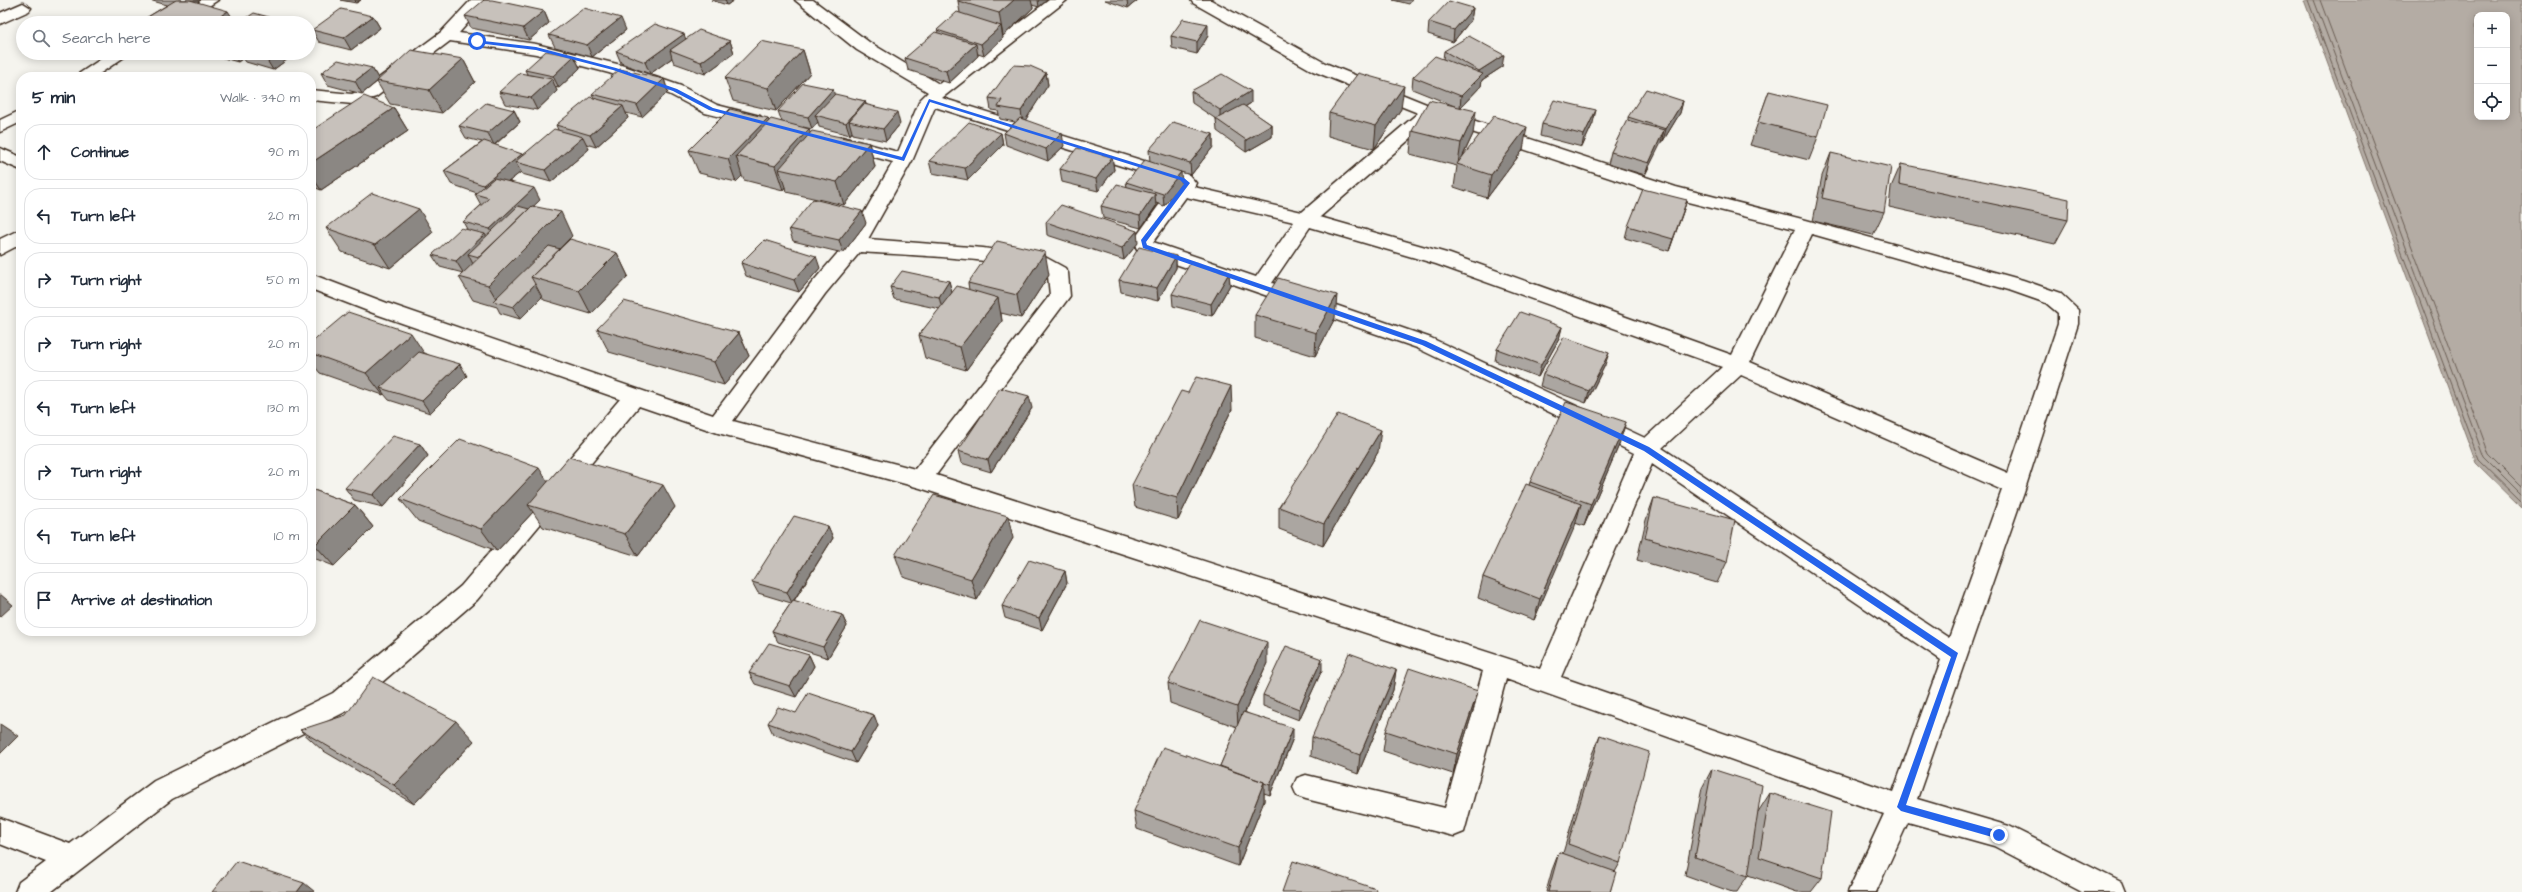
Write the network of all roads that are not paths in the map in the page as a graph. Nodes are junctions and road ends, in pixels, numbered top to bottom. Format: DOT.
graph roads {
  1 [pos="210,0"];
  2 [pos="480,0"];
  3 [pos="803,0"];
  4 [pos="1059,0"];
  5 [pos="1199,0"];
  6 [pos="23,8"];
  7 [pos="184,16"];
  8 [pos="0,19"];
  9 [pos="447,36"];
  10 [pos="111,60"];
  11 [pos="91,72"];
  12 [pos="316,95"];
  13 [pos="934,96"];
  14 [pos="1430,112"];
  15 [pos="16,118"];
  16 [pos="773,125"];
  17 [pos="0,127"];
  18 [pos="827,139"];
  19 [pos="0,154"];
  20 [pos="904,160"];
  21 [pos="16,162"];
  22 [pos="1182,190"];
  23 [pos="1306,219"];
  24 [pos="1806,226"];
  25 [pos="16,238"];
  26 [pos="855,246"];
  27 [pos="0,248"];
  28 [pos="316,283"];
  29 [pos="1260,286"];
  30 [pos="368,303"];
  31 [pos="351,318"];
  32 [pos="1738,365"];
  33 [pos="636,394"];
  34 [pos="718,424"];
  35 [pos="1647,449"];
  36 [pos="920,479"];
  37 [pos="2015,486"];
  38 [pos="1955,656"];
  39 [pos="1497,665"];
  40 [pos="1546,683"];
  41 [pos="1306,787"];
  42 [pos="1901,807"];
  43 [pos="0,831"];
  44 [pos="73,859"];
  45 [pos="29,892"];
  46 [pos="1862,892"];
  47 [pos="2111,892"];
  1 -- 7 [label="street"];
  2 -- 9 [label="street"];
  3 -- 13 [label="street"];
  4 -- 13 [label="street"];
  5 -- 14 [label="street"];
  6 -- 8 [label="street"];
  9 -- 12 [label="street"];
  9 -- 16 [label="street"];
  10 -- 11 [label="street"];
  13 -- 20 [label="street"];
  13 -- 22 [label="street"];
  14 -- 23 [label="street"];
  14 -- 24 [label="street"];
  15 -- 17 [label="street"];
  18 -- 20 [label="street"];
  19 -- 21 [label="street"];
  20 -- 26 [label="street"];
  22 -- 23 [label="street"];
  22 -- 29 [label="street"];
  23 -- 29 [label="street"];
  23 -- 32 [label="street"];
  24 -- 32 [label="street"];
  24 -- 37 [label="street"];
  25 -- 27 [label="street"];
  26 -- 34 [label="street"];
  26 -- 36 [label="street"];
  28 -- 30 [label="street"];
  29 -- 35 [label="street"];
  30 -- 31 [label="street"];
  30 -- 33 [label="street"];
  32 -- 35 [label="street"];
  32 -- 37 [label="street"];
  33 -- 34 [label="street"];
  33 -- 44 [label="street"];
  34 -- 36 [label="street"];
  35 -- 38 [label="street"];
  35 -- 40 [label="street"];
  36 -- 39 [label="street"];
  37 -- 38 [label="street"];
  38 -- 42 [label="street"];
  39 -- 40 [label="street"];
  39 -- 41 [label="street"];
  40 -- 42 [label="street"];
  42 -- 46 [label="street"];
  42 -- 47 [label="street"];
  43 -- 44 [label="street"];
  44 -- 45 [label="street"];
}
